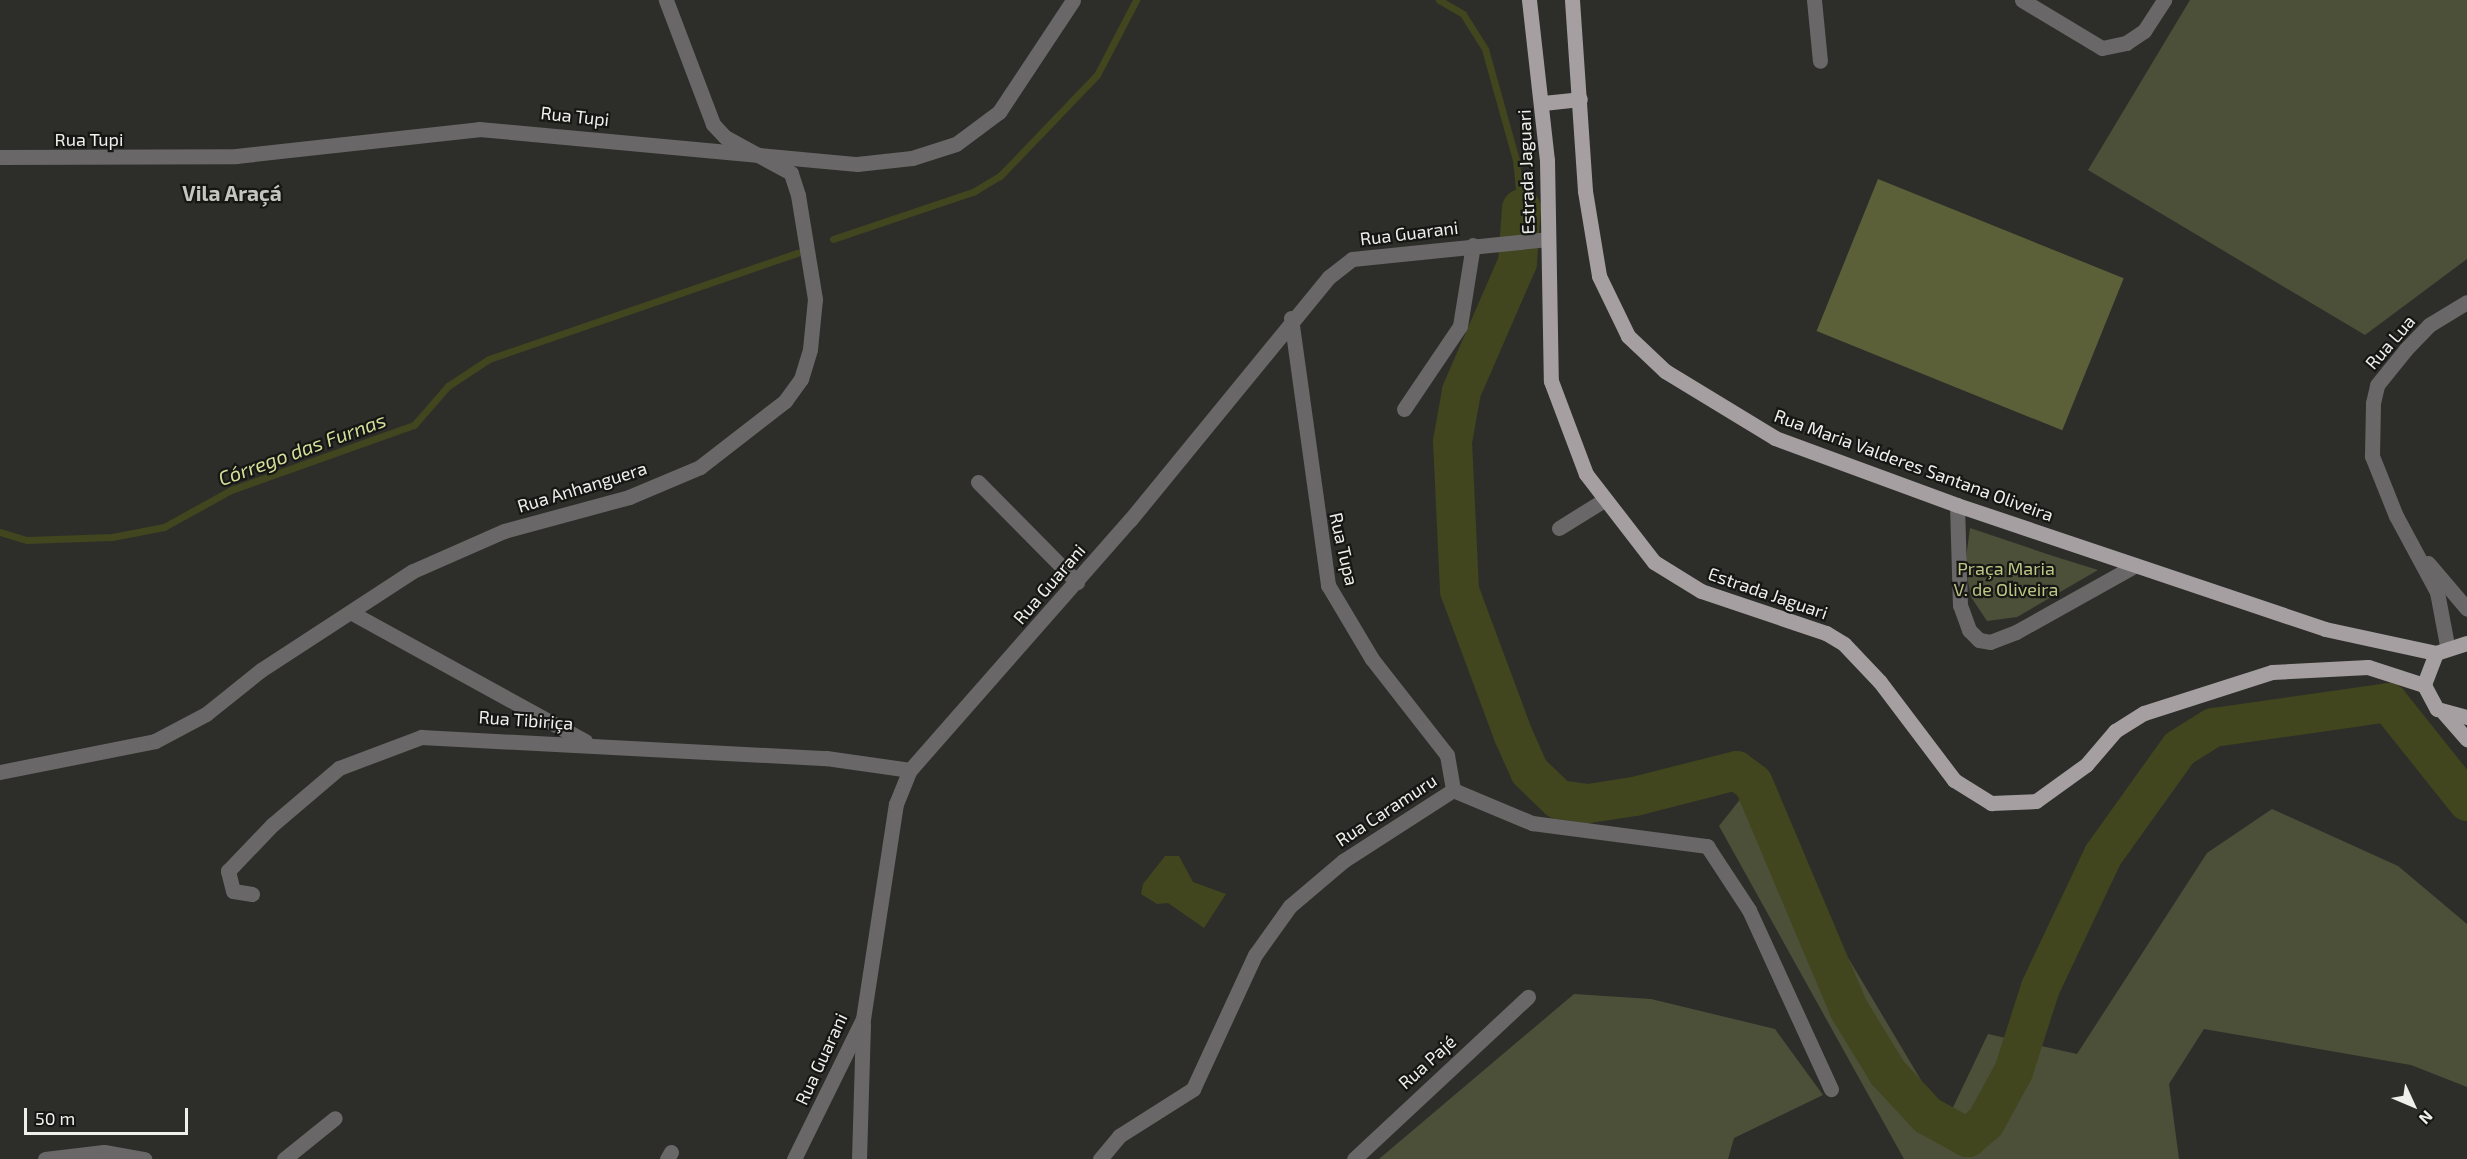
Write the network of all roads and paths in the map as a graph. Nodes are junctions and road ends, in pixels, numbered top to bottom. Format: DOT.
graph roads {
  1 [pos="666,0"];
  2 [pos="1072,0"];
  3 [pos="1529,0"];
  4 [pos="1572,0"];
  5 [pos="1814,0"];
  6 [pos="2022,0"];
  7 [pos="2164,0"];
  8 [pos="1820,61"];
  9 [pos="1580,99"];
  10 [pos="1543,103"];
  11 [pos="763,155"];
  12 [pos="0,157"];
  13 [pos="1548,239"];
  14 [pos="1473,245"];
  15 [pos="2467,302"];
  16 [pos="1291,318"];
  17 [pos="1404,409"];
  18 [pos="978,482"];
  19 [pos="1604,500"];
  20 [pos="1957,505"];
  21 [pos="1559,528"];
  22 [pos="2423,558"];
  23 [pos="2136,565"];
  24 [pos="1077,582"];
  25 [pos="2467,609"];
  26 [pos="352,613"];
  27 [pos="2467,643"];
  28 [pos="2441,649"];
  29 [pos="2424,685"];
  30 [pos="2444,713"];
  31 [pos="2467,717"];
  32 [pos="2467,739"];
  33 [pos="590,744"];
  34 [pos="910,770"];
  35 [pos="0,772"];
  36 [pos="1453,790"];
  37 [pos="252,894"];
  38 [pos="1528,997"];
  39 [pos="863,1019"];
  40 [pos="1831,1089"];
  41 [pos="335,1118"];
  42 [pos="45,1159"];
  43 [pos="144,1159"];
  44 [pos="284,1159"];
  45 [pos="794,1159"];
  46 [pos="859,1159"];
  47 [pos="1100,1159"];
  48 [pos="1354,1159"];
  1 -- 11 [label="street, Rua Anhanguera"];
  2 -- 11 [label="street, Rua Tupi"];
  3 -- 10 [label="main road, Estrada Jaguari"];
  4 -- 9 [label="main road, Rua Maria Valderes Santana Oliveira"];
  5 -- 8 [label="street"];
  6 -- 7 [label="street"];
  9 -- 10 [label="main road"];
  9 -- 20 [label="main road, Rua Maria Valderes Santana Oliveira"];
  10 -- 13 [label="main road, Estrada Jaguari"];
  11 -- 12 [label="street, Rua Tupi"];
  11 -- 26 [label="street, Rua Anhanguera"];
  13 -- 14 [label="street, Rua Guarani"];
  13 -- 19 [label="main road, Estrada Jaguari"];
  14 -- 16 [label="street, Rua Guarani"];
  14 -- 17 [label="street"];
  15 -- 22 [label="street, Rua Lua"];
  16 -- 24 [label="street, Rua Guarani"];
  16 -- 36 [label="street, Rua Tupa"];
  18 -- 24 [label="street"];
  19 -- 21 [label="street"];
  19 -- 29 [label="main road, Estrada Jaguari"];
  20 -- 23 [label="main road, Rua Maria Valderes Santana Oliveira"];
  20 -- 23 [label="street"];
  22 -- 25 [label="street, Rua Lua"];
  22 -- 28 [label="street, Rua Lua"];
  23 -- 28 [label="main road, Rua Maria Valderes Santana Oliveira"];
  24 -- 34 [label="street, Rua Guarani"];
  26 -- 33 [label="street"];
  26 -- 35 [label="street, Rua Anhanguera"];
  27 -- 28 [label="main road"];
  28 -- 29 [label="main road"];
  29 -- 30 [label="main road"];
  30 -- 31 [label="main road"];
  30 -- 32 [label="main road"];
  33 -- 34 [label="street, Rua Tibiriça"];
  33 -- 37 [label="street, Rua Tibiriça"];
  34 -- 39 [label="street, Rua Guarani"];
  36 -- 40 [label="street, Rua Caramuru"];
  36 -- 47 [label="street, Rua Caramuru"];
  38 -- 48 [label="street, Rua Pajé"];
  39 -- 45 [label="street, Rua Guarani"];
  39 -- 46 [label="street"];
  41 -- 44 [label="street"];
  42 -- 43 [label="street"];
}
